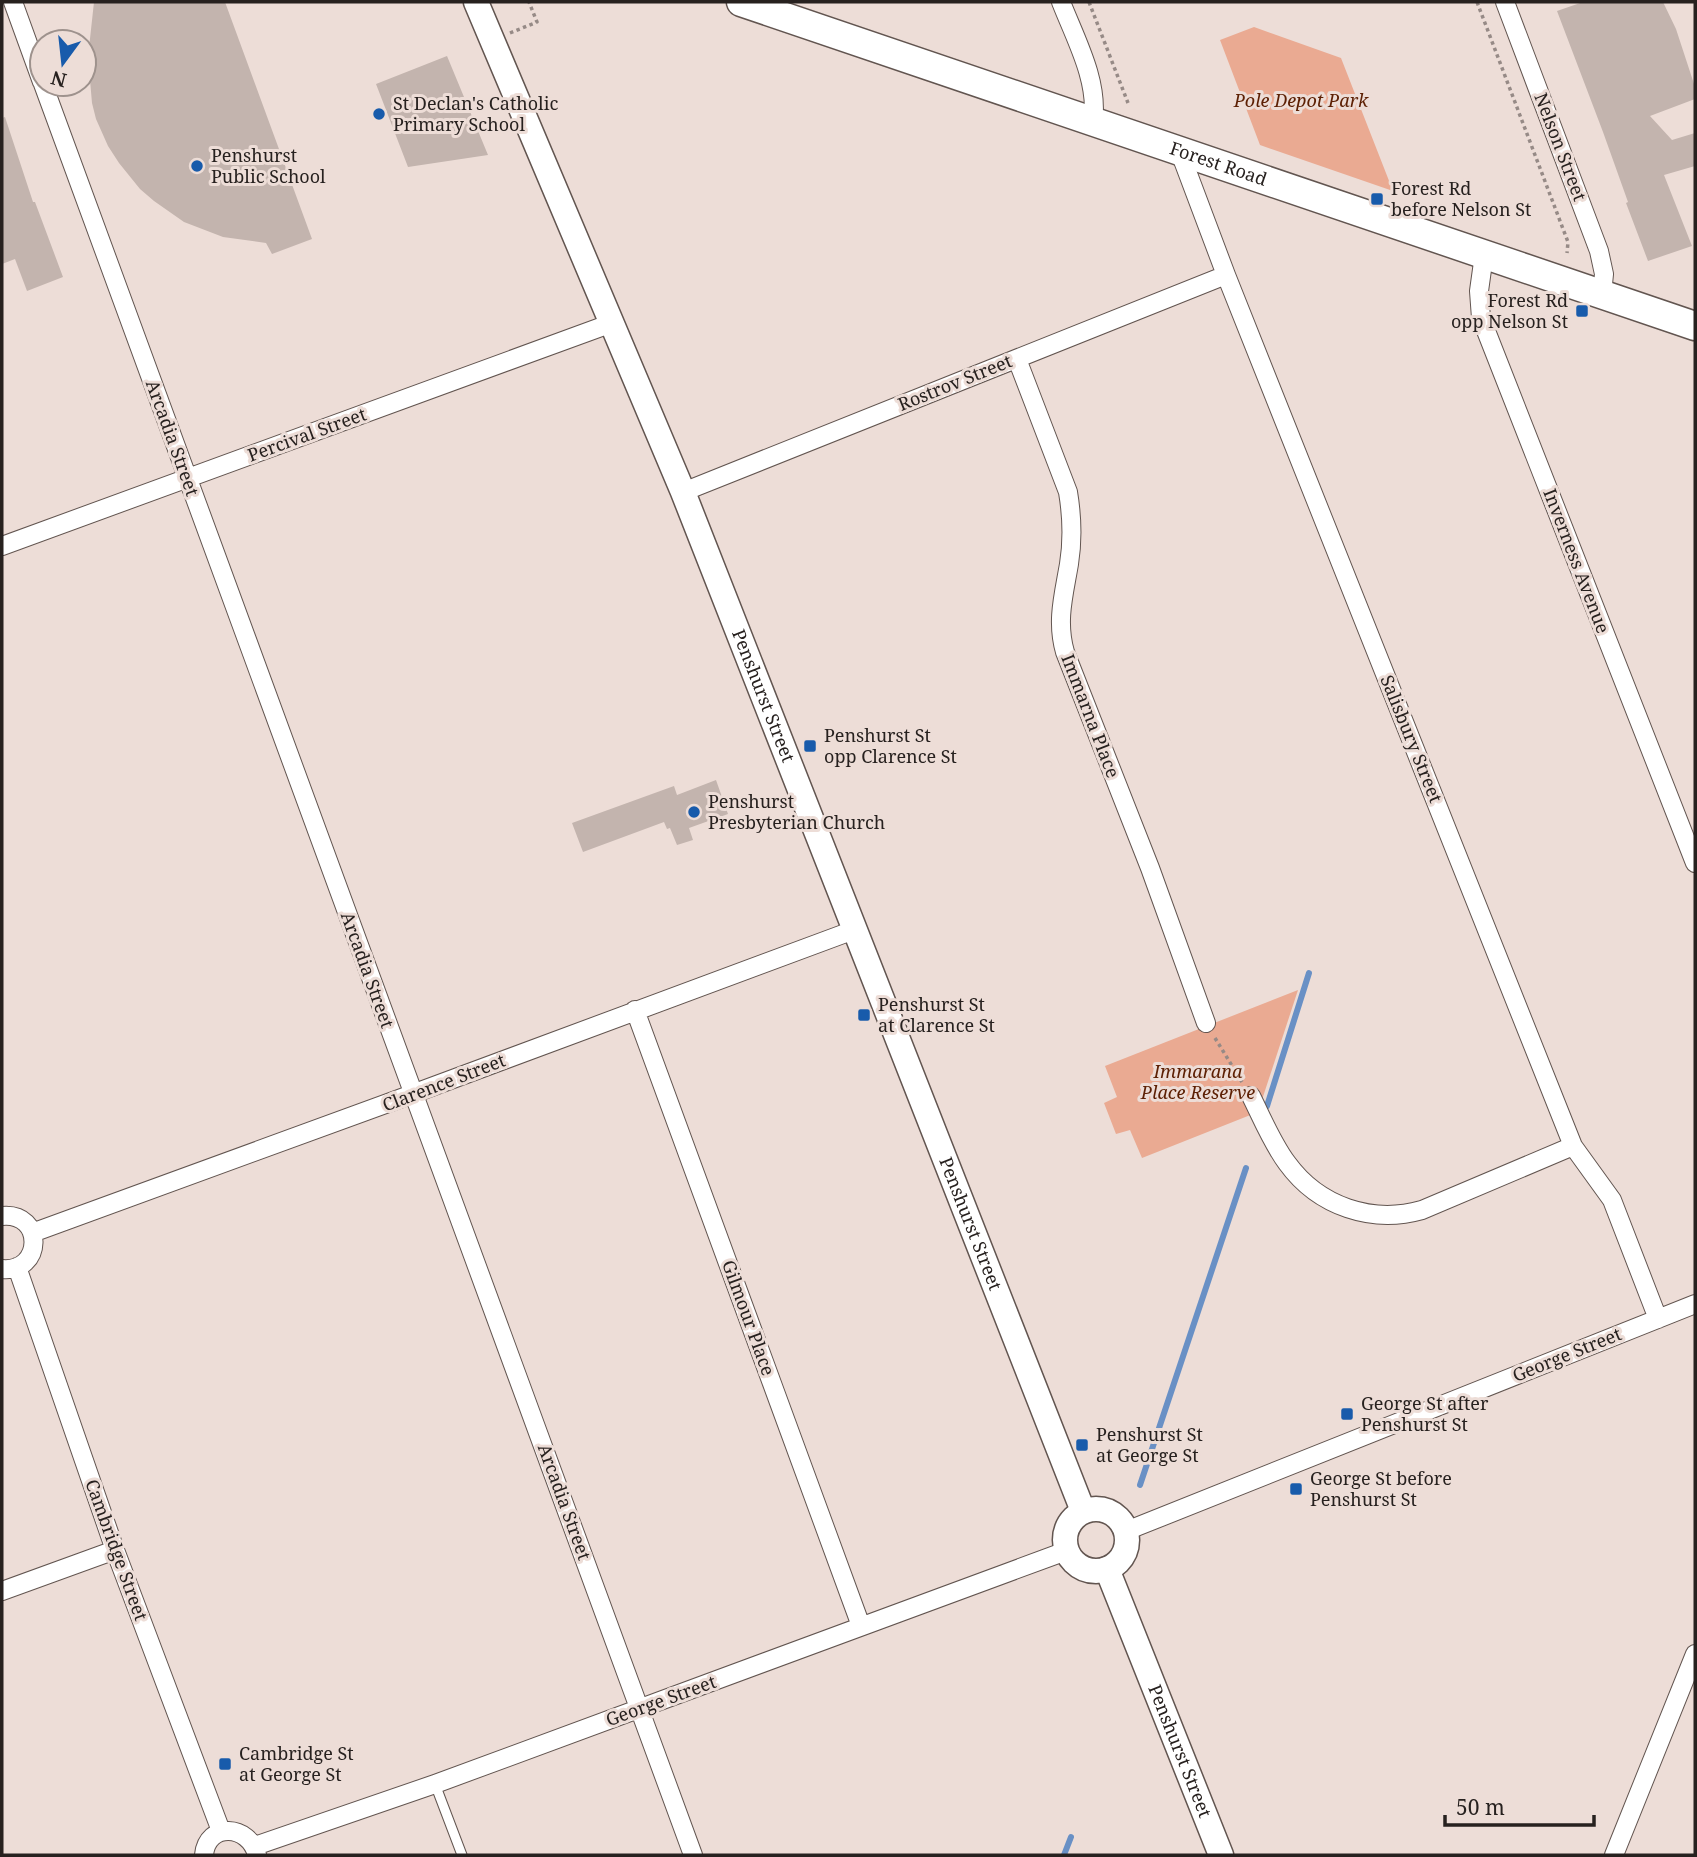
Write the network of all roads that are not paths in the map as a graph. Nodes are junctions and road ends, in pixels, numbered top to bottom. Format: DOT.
graph roads {
  1 [pos="13,2"];
  2 [pos="476,2"];
  3 [pos="741,2"];
  4 [pos="1061,2"];
  5 [pos="1505,2"];
  6 [pos="28,44"];
  7 [pos="48,98"];
  8 [pos="1093,121"];
  9 [pos="1179,150"];
  10 [pos="1484,256"];
  11 [pos="1226,275"];
  12 [pos="1602,294"];
  13 [pos="612,323"];
  14 [pos="1695,326"];
  15 [pos="1017,359"];
  16 [pos="187,478"];
  17 [pos="683,492"];
  18 [pos="2,546"];
  19 [pos="1695,863"];
  20 [pos="854,930"];
  21 [pos="635,1010"];
  22 [pos="1206,1023"];
  23 [pos="413,1094"];
  24 [pos="1251,1096"];
  25 [pos="1573,1146"];
  26 [pos="2,1216"];
  27 [pos="32,1233"];
  28 [pos="9,1268"];
  29 [pos="1695,1304"];
  30 [pos="1658,1319"];
  31 [pos="1083,1511"];
  32 [pos="1126,1531"];
  33 [pos="115,1550"];
  34 [pos="1066,1551"];
  35 [pos="1107,1569"];
  36 [pos="2,1591"];
  37 [pos="861,1626"];
  38 [pos="1695,1654"];
  39 [pos="640,1709"];
  40 [pos="435,1784"];
  41 [pos="221,1832"];
  42 [pos="256,1851"];
  43 [pos="204,1855"];
  44 [pos="461,1855"];
  45 [pos="693,1855"];
  46 [pos="1221,1855"];
  47 [pos="1614,1855"];
  1 -- 6 [label="street, Arcadia Street"];
  2 -- 13 [label="main road, Penshurst Street"];
  3 -- 8 [label="main road, Forest Road"];
  4 -- 8 [label="street"];
  5 -- 12 [label="street, Nelson Street"];
  7 -- 16 [label="street, Arcadia Street"];
  8 -- 9 [label="main road, Forest Road"];
  9 -- 10 [label="main road, Forest Road"];
  9 -- 11 [label="street, Salisbury Street"];
  10 -- 12 [label="main road, Forest Road"];
  10 -- 19 [label="street, Inverness Avenue"];
  11 -- 15 [label="street, Rostrov Street"];
  11 -- 25 [label="street, Salisbury Street"];
  12 -- 14 [label="main road, Forest Road"];
  13 -- 16 [label="street, Percival Street"];
  13 -- 17 [label="main road, Penshurst Street"];
  15 -- 17 [label="street, Rostrov Street"];
  15 -- 22 [label="street, Immarna Place"];
  16 -- 18 [label="street, Percival Street"];
  16 -- 23 [label="street, Arcadia Street"];
  17 -- 20 [label="main road, Penshurst Street"];
  20 -- 21 [label="street, Clarence Street"];
  20 -- 31 [label="main road, Penshurst Street"];
  21 -- 23 [label="street, Clarence Street"];
  21 -- 37 [label="street, Gilmour Place"];
  23 -- 27 [label="street, Clarence Street"];
  23 -- 39 [label="street, Arcadia Street"];
  24 -- 25 [label="street"];
  25 -- 30 [label="street, Salisbury Street"];
  26 -- 27 [label="street"];
  27 -- 28 [label="street"];
  28 -- 33 [label="street, Cambridge Street"];
  29 -- 30 [label="street, George Street"];
  30 -- 32 [label="street, George Street"];
  31 -- 32 [label="main road"];
  31 -- 34 [label="main road"];
  32 -- 35 [label="main road"];
  33 -- 36 [label="street"];
  33 -- 41 [label="street, Cambridge Street"];
  34 -- 35 [label="main road"];
  34 -- 37 [label="street, George Street"];
  35 -- 46 [label="main road, Penshurst Street"];
  37 -- 39 [label="street, George Street"];
  38 -- 47 [label="street"];
  39 -- 40 [label="street, George Street"];
  39 -- 45 [label="street, Arcadia Street"];
  40 -- 42 [label="street, George Street"];
  40 -- 44 [label="lane"];
  41 -- 42 [label="street"];
  41 -- 43 [label="street"];
}
